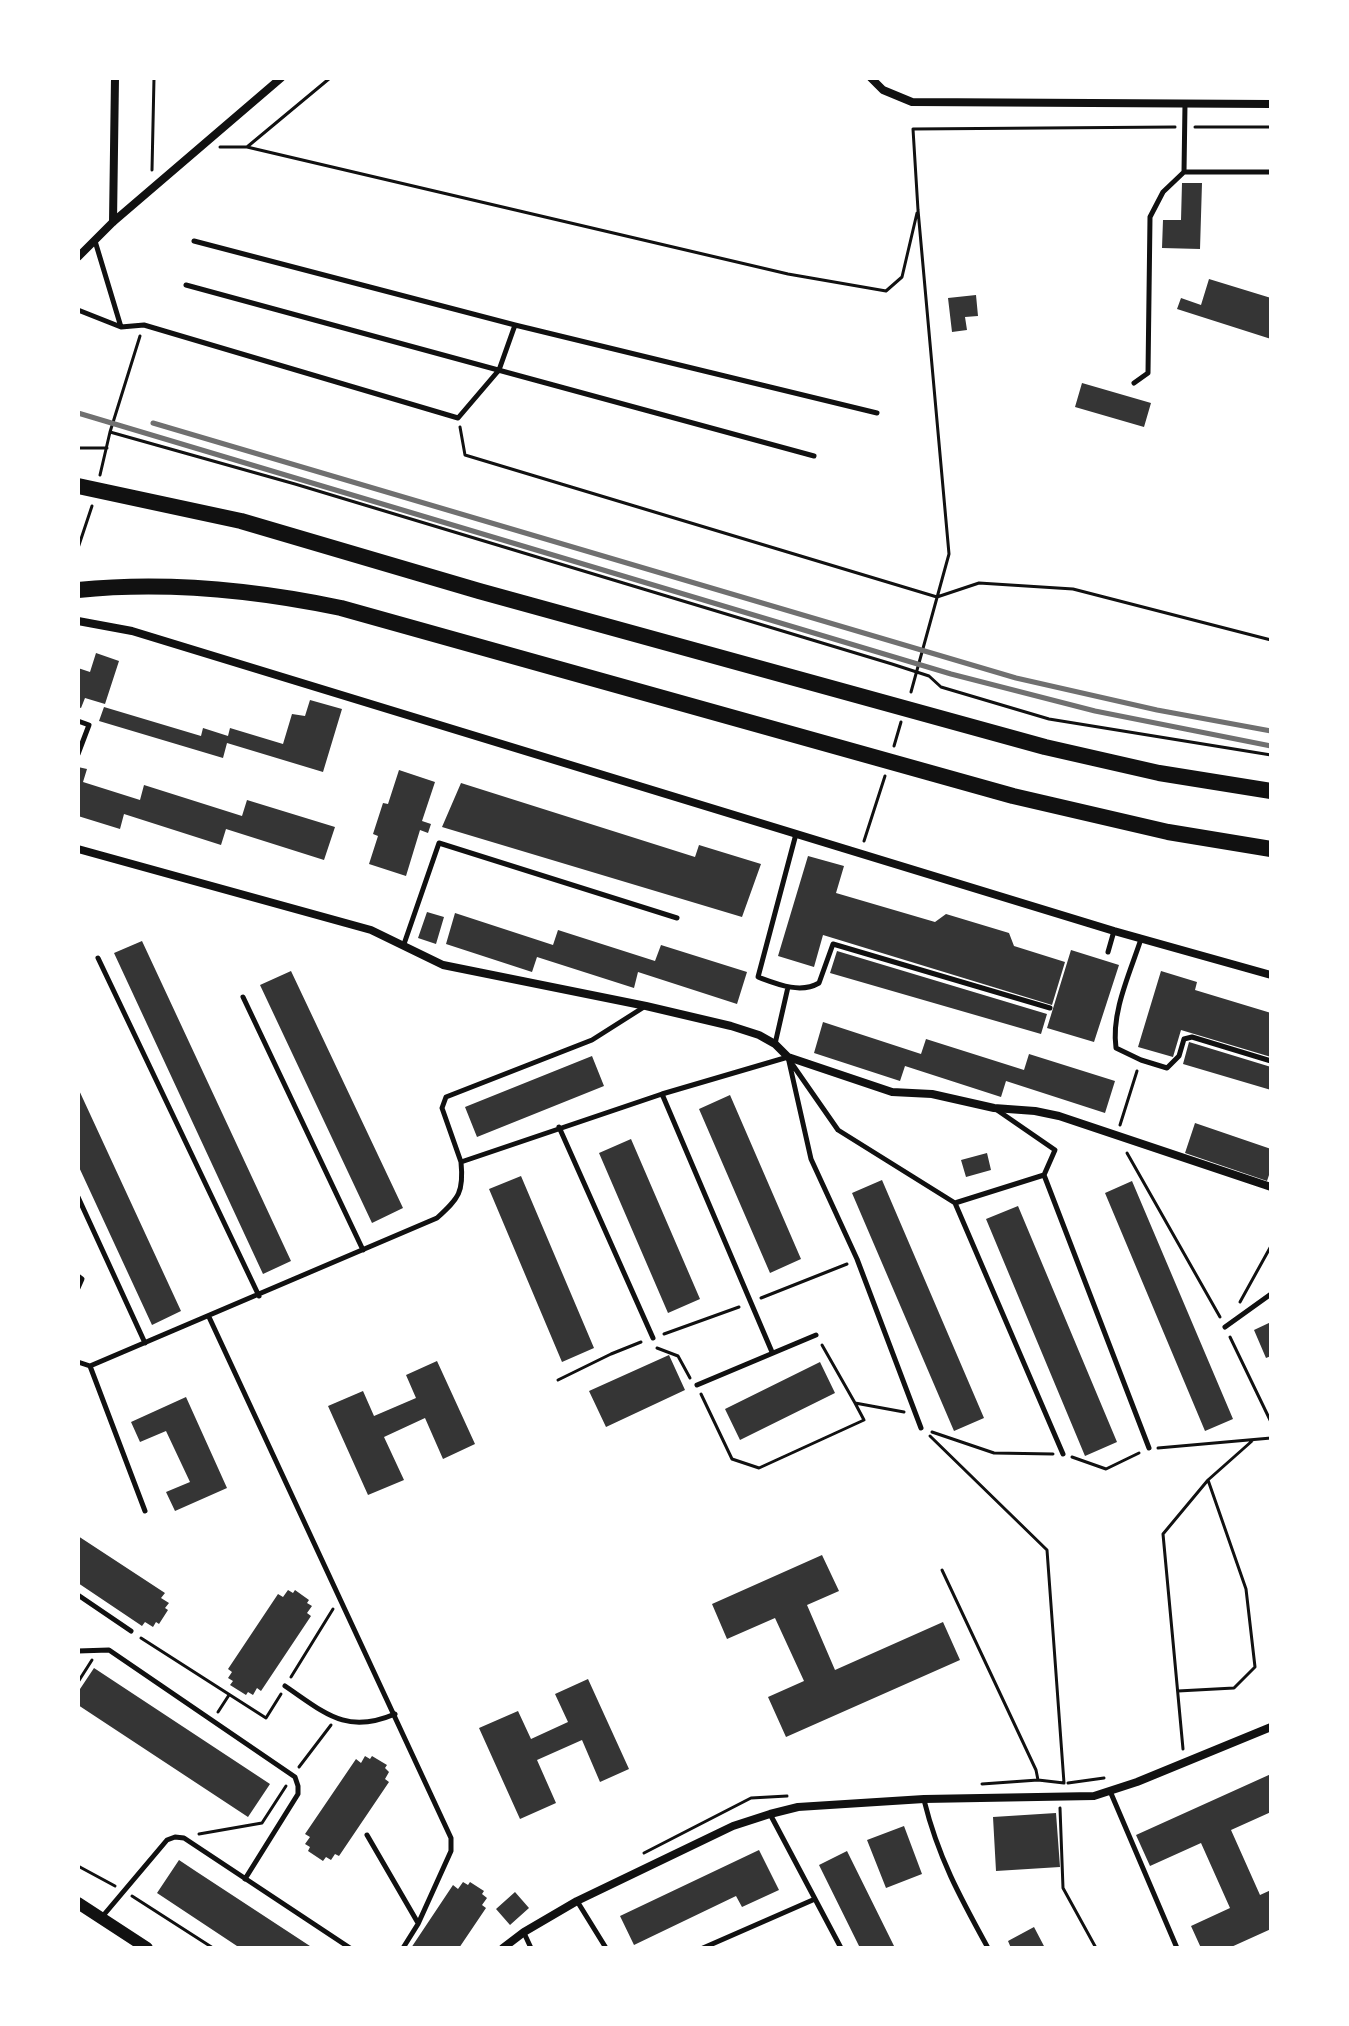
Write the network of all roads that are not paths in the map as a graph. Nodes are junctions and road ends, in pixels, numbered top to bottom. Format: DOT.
graph roads {
  1 [pos="115,78"];
  2 [pos="281,78"];
  3 [pos="871,78"];
  4 [pos="1185,104"];
  5 [pos="1271,104"];
  6 [pos="1184,172"];
  7 [pos="1271,172"];
  8 [pos="113,222"];
  9 [pos="95,241"];
  10 [pos="194,241"];
  11 [pos="78,257"];
  12 [pos="186,285"];
  13 [pos="78,310"];
  14 [pos="515,325"];
  15 [pos="121,327"];
  16 [pos="499,370"];
  17 [pos="1134,383"];
  18 [pos="877,413"];
  19 [pos="814,456"];
  20 [pos="78,486"];
  21 [pos="78,590"];
  22 [pos="78,621"];
  23 [pos="78,721"];
  24 [pos="78,754"];
  25 [pos="1271,791"];
  26 [pos="796,834"];
  27 [pos="78,849"];
  28 [pos="1271,849"];
  29 [pos="677,918"];
  30 [pos="1114,931"];
  31 [pos="1141,939"];
  32 [pos="404,944"];
  33 [pos="1108,952"];
  34 [pos="98,958"];
  35 [pos="1271,975"];
  36 [pos="788,987"];
  37 [pos="243,997"];
  38 [pos="646,1006"];
  39 [pos="1050,1008"];
  40 [pos="775,1044"];
  41 [pos="788,1057"];
  42 [pos="1271,1061"];
  43 [pos="662,1094"];
  44 [pos="994,1108"];
  45 [pos="559,1127"];
  46 [pos="461,1162"];
  47 [pos="1044,1175"];
  48 [pos="1271,1187"];
  49 [pos="78,1197"];
  50 [pos="955,1203"];
  51 [pos="363,1250"];
  52 [pos="78,1276"];
  53 [pos="78,1288"];
  54 [pos="1271,1294"];
  55 [pos="259,1296"];
  56 [pos="209,1317"];
  57 [pos="1225,1327"];
  58 [pos="816,1335"];
  59 [pos="653,1338"];
  60 [pos="145,1343"];
  61 [pos="772,1352"];
  62 [pos="78,1362"];
  63 [pos="90,1366"];
  64 [pos="697,1385"];
  65 [pos="921,1428"];
  66 [pos="1149,1448"];
  67 [pos="1063,1454"];
  68 [pos="145,1511"];
  69 [pos="78,1595"];
  70 [pos="131,1631"];
  71 [pos="78,1651"];
  72 [pos="285,1686"];
  73 [pos="395,1714"];
  74 [pos="1271,1727"];
  75 [pos="1110,1791"];
  76 [pos="924,1799"];
  77 [pos="770,1814"];
  78 [pos="367,1835"];
  79 [pos="245,1879"];
  80 [pos="815,1899"];
  81 [pos="577,1901"];
  82 [pos="78,1903"];
  83 [pos="102,1918"];
  84 [pos="418,1924"];
  85 [pos="524,1932"];
  86 [pos="147,1948"];
  87 [pos="350,1948"];
  88 [pos="403,1948"];
  89 [pos="503,1948"];
  90 [pos="531,1948"];
  91 [pos="606,1948"];
  92 [pos="703,1948"];
  93 [pos="841,1948"];
  94 [pos="988,1948"];
  95 [pos="1177,1948"];
  1 -- 8 [label="street"];
  2 -- 8 [label="street"];
  3 -- 4 [label="street"];
  4 -- 5 [label="street"];
  4 -- 6 [label="lane"];
  6 -- 7 [label="lane"];
  6 -- 17 [label="lane"];
  8 -- 9 [label="street"];
  9 -- 11 [label="street"];
  9 -- 15 [label="lane"];
  10 -- 14 [label="lane"];
  12 -- 16 [label="lane"];
  13 -- 15 [label="lane"];
  14 -- 16 [label="lane"];
  14 -- 18 [label="lane"];
  15 -- 16 [label="lane"];
  16 -- 19 [label="lane"];
  20 -- 25 [label="main road"];
  21 -- 28 [label="main road"];
  22 -- 26 [label="street"];
  23 -- 24 [label="lane"];
  26 -- 30 [label="street"];
  26 -- 36 [label="lane"];
  27 -- 32 [label="street"];
  29 -- 32 [label="lane"];
  30 -- 31 [label="street"];
  30 -- 33 [label="lane"];
  31 -- 35 [label="street"];
  31 -- 42 [label="lane"];
  32 -- 38 [label="street"];
  34 -- 55 [label="lane"];
  36 -- 39 [label="lane"];
  36 -- 40 [label="lane"];
  37 -- 51 [label="lane"];
  38 -- 40 [label="street"];
  38 -- 46 [label="lane"];
  40 -- 41 [label="street"];
  41 -- 43 [label="lane"];
  41 -- 44 [label="street"];
  41 -- 50 [label="lane"];
  41 -- 65 [label="lane"];
  43 -- 45 [label="lane"];
  43 -- 61 [label="lane"];
  44 -- 47 [label="lane"];
  44 -- 48 [label="street"];
  45 -- 46 [label="lane"];
  45 -- 59 [label="lane"];
  46 -- 51 [label="lane"];
  47 -- 50 [label="lane"];
  47 -- 66 [label="lane"];
  49 -- 60 [label="lane"];
  50 -- 67 [label="lane"];
  51 -- 55 [label="lane"];
  52 -- 53 [label="lane"];
  54 -- 57 [label="lane"];
  55 -- 56 [label="lane"];
  56 -- 60 [label="lane"];
  56 -- 73 [label="lane"];
  58 -- 61 [label="lane"];
  60 -- 63 [label="lane"];
  61 -- 64 [label="lane"];
  62 -- 63 [label="lane"];
  63 -- 68 [label="lane"];
  69 -- 70 [label="lane"];
  71 -- 79 [label="lane"];
  72 -- 73 [label="lane"];
  73 -- 84 [label="lane"];
  74 -- 75 [label="street"];
  75 -- 76 [label="street"];
  75 -- 95 [label="lane"];
  76 -- 77 [label="street"];
  76 -- 94 [label="lane"];
  77 -- 80 [label="lane"];
  77 -- 81 [label="street"];
  78 -- 84 [label="lane"];
  79 -- 83 [label="lane"];
  79 -- 87 [label="lane"];
  80 -- 92 [label="lane"];
  80 -- 93 [label="lane"];
  81 -- 85 [label="street"];
  81 -- 91 [label="lane"];
  82 -- 83 [label="street"];
  83 -- 86 [label="street"];
  84 -- 88 [label="lane"];
  85 -- 89 [label="street"];
  85 -- 90 [label="lane"];
}
